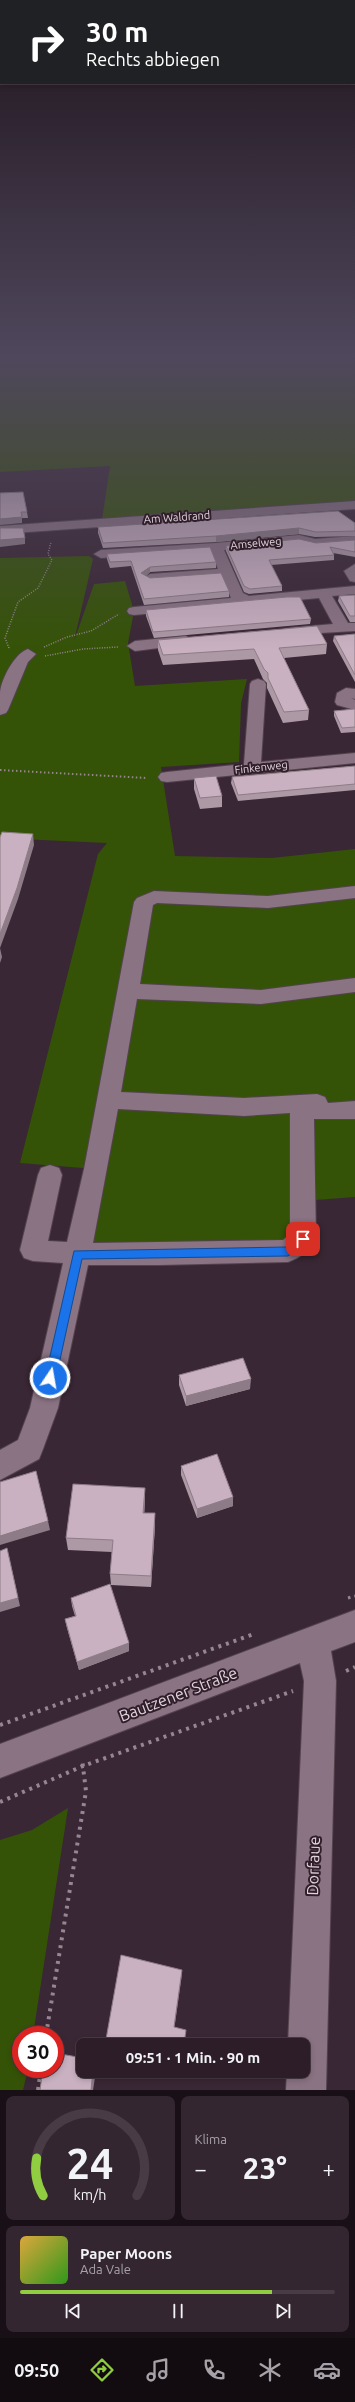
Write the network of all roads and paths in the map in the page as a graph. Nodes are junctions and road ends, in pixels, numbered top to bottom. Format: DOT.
graph roads {
  1 [pos="355,505"];
  2 [pos="54,526"];
  3 [pos="0,530"];
  4 [pos="355,540"];
  5 [pos="216,546"];
  6 [pos="102,554"];
  7 [pos="355,568"];
  8 [pos="227,572"];
  9 [pos="150,578"];
  10 [pos="355,578"];
  11 [pos="355,590"];
  12 [pos="323,594"];
  13 [pos="242,599"];
  14 [pos="134,610"];
  15 [pos="349,627"];
  16 [pos="273,634"];
  17 [pos="204,640"];
  18 [pos="135,646"];
  19 [pos="25,657"];
  20 [pos="258,684"];
  21 [pos="355,694"];
  22 [pos="355,706"];
  23 [pos="0,710"];
  24 [pos="355,758"];
  25 [pos="252,768"];
  26 [pos="0,770"];
  27 [pos="167,777"];
  28 [pos="128,778"];
  29 [pos="355,892"];
  30 [pos="355,985"];
  31 [pos="127,993"];
  32 [pos="355,1098"];
  33 [pos="109,1100"];
  34 [pos="302,1105"];
  35 [pos="355,1110"];
  36 [pos="50,1175"];
  37 [pos="78,1254"];
  38 [pos="0,1466"];
  39 [pos="355,1596"];
  40 [pos="348,1614"];
  41 [pos="256,1633"];
  42 [pos="313,1642"];
  43 [pos="355,1667"];
  44 [pos="320,1681"];
  45 [pos="0,1725"];
  46 [pos="79,1732"];
  47 [pos="0,1762"];
  48 [pos="83,1766"];
  49 [pos="0,1802"];
  50 [pos="47,2026"];
  51 [pos="40,2078"];
  52 [pos="38,2090"];
  53 [pos="306,2090"];
  1 -- 2 [label="street, Am Waldrand"];
  2 -- 3 [label="street, Am Waldrand"];
  2 -- 19 [label="path"];
  4 -- 5 [label="street, Amselweg"];
  5 -- 6 [label="street"];
  5 -- 8 [label="street, Amselweg"];
  7 -- 10 [label="street"];
  8 -- 9 [label="street"];
  8 -- 13 [label="street, Amselweg"];
  11 -- 12 [label="street"];
  12 -- 13 [label="street"];
  12 -- 15 [label="street"];
  13 -- 14 [label="street"];
  14 -- 19 [label="path"];
  15 -- 16 [label="street"];
  17 -- 18 [label="street"];
  18 -- 19 [label="path"];
  19 -- 23 [label="street"];
  20 -- 25 [label="street"];
  21 -- 22 [label="street"];
  24 -- 25 [label="street, Finkenweg"];
  25 -- 27 [label="street, Finkenweg"];
  26 -- 28 [label="path"];
  29 -- 31 [label="street"];
  30 -- 31 [label="street"];
  31 -- 33 [label="street"];
  32 -- 34 [label="street"];
  33 -- 34 [label="street"];
  33 -- 37 [label="street"];
  34 -- 35 [label="street"];
  34 -- 37 [label="street"];
  36 -- 37 [label="street"];
  37 -- 38 [label="street"];
  39 -- 40 [label="path"];
  40 -- 42 [label="street, Bautzener Straße"];
  41 -- 45 [label="path"];
  42 -- 44 [label="street, Dorfaue"];
  42 -- 46 [label="street, Bautzener Straße"];
  43 -- 44 [label="path"];
  44 -- 48 [label="path"];
  44 -- 53 [label="street, Dorfaue"];
  46 -- 47 [label="street, Bautzener Straße"];
  46 -- 48 [label="path"];
  48 -- 49 [label="path"];
  48 -- 50 [label="path"];
  51 -- 52 [label="path"];
}
